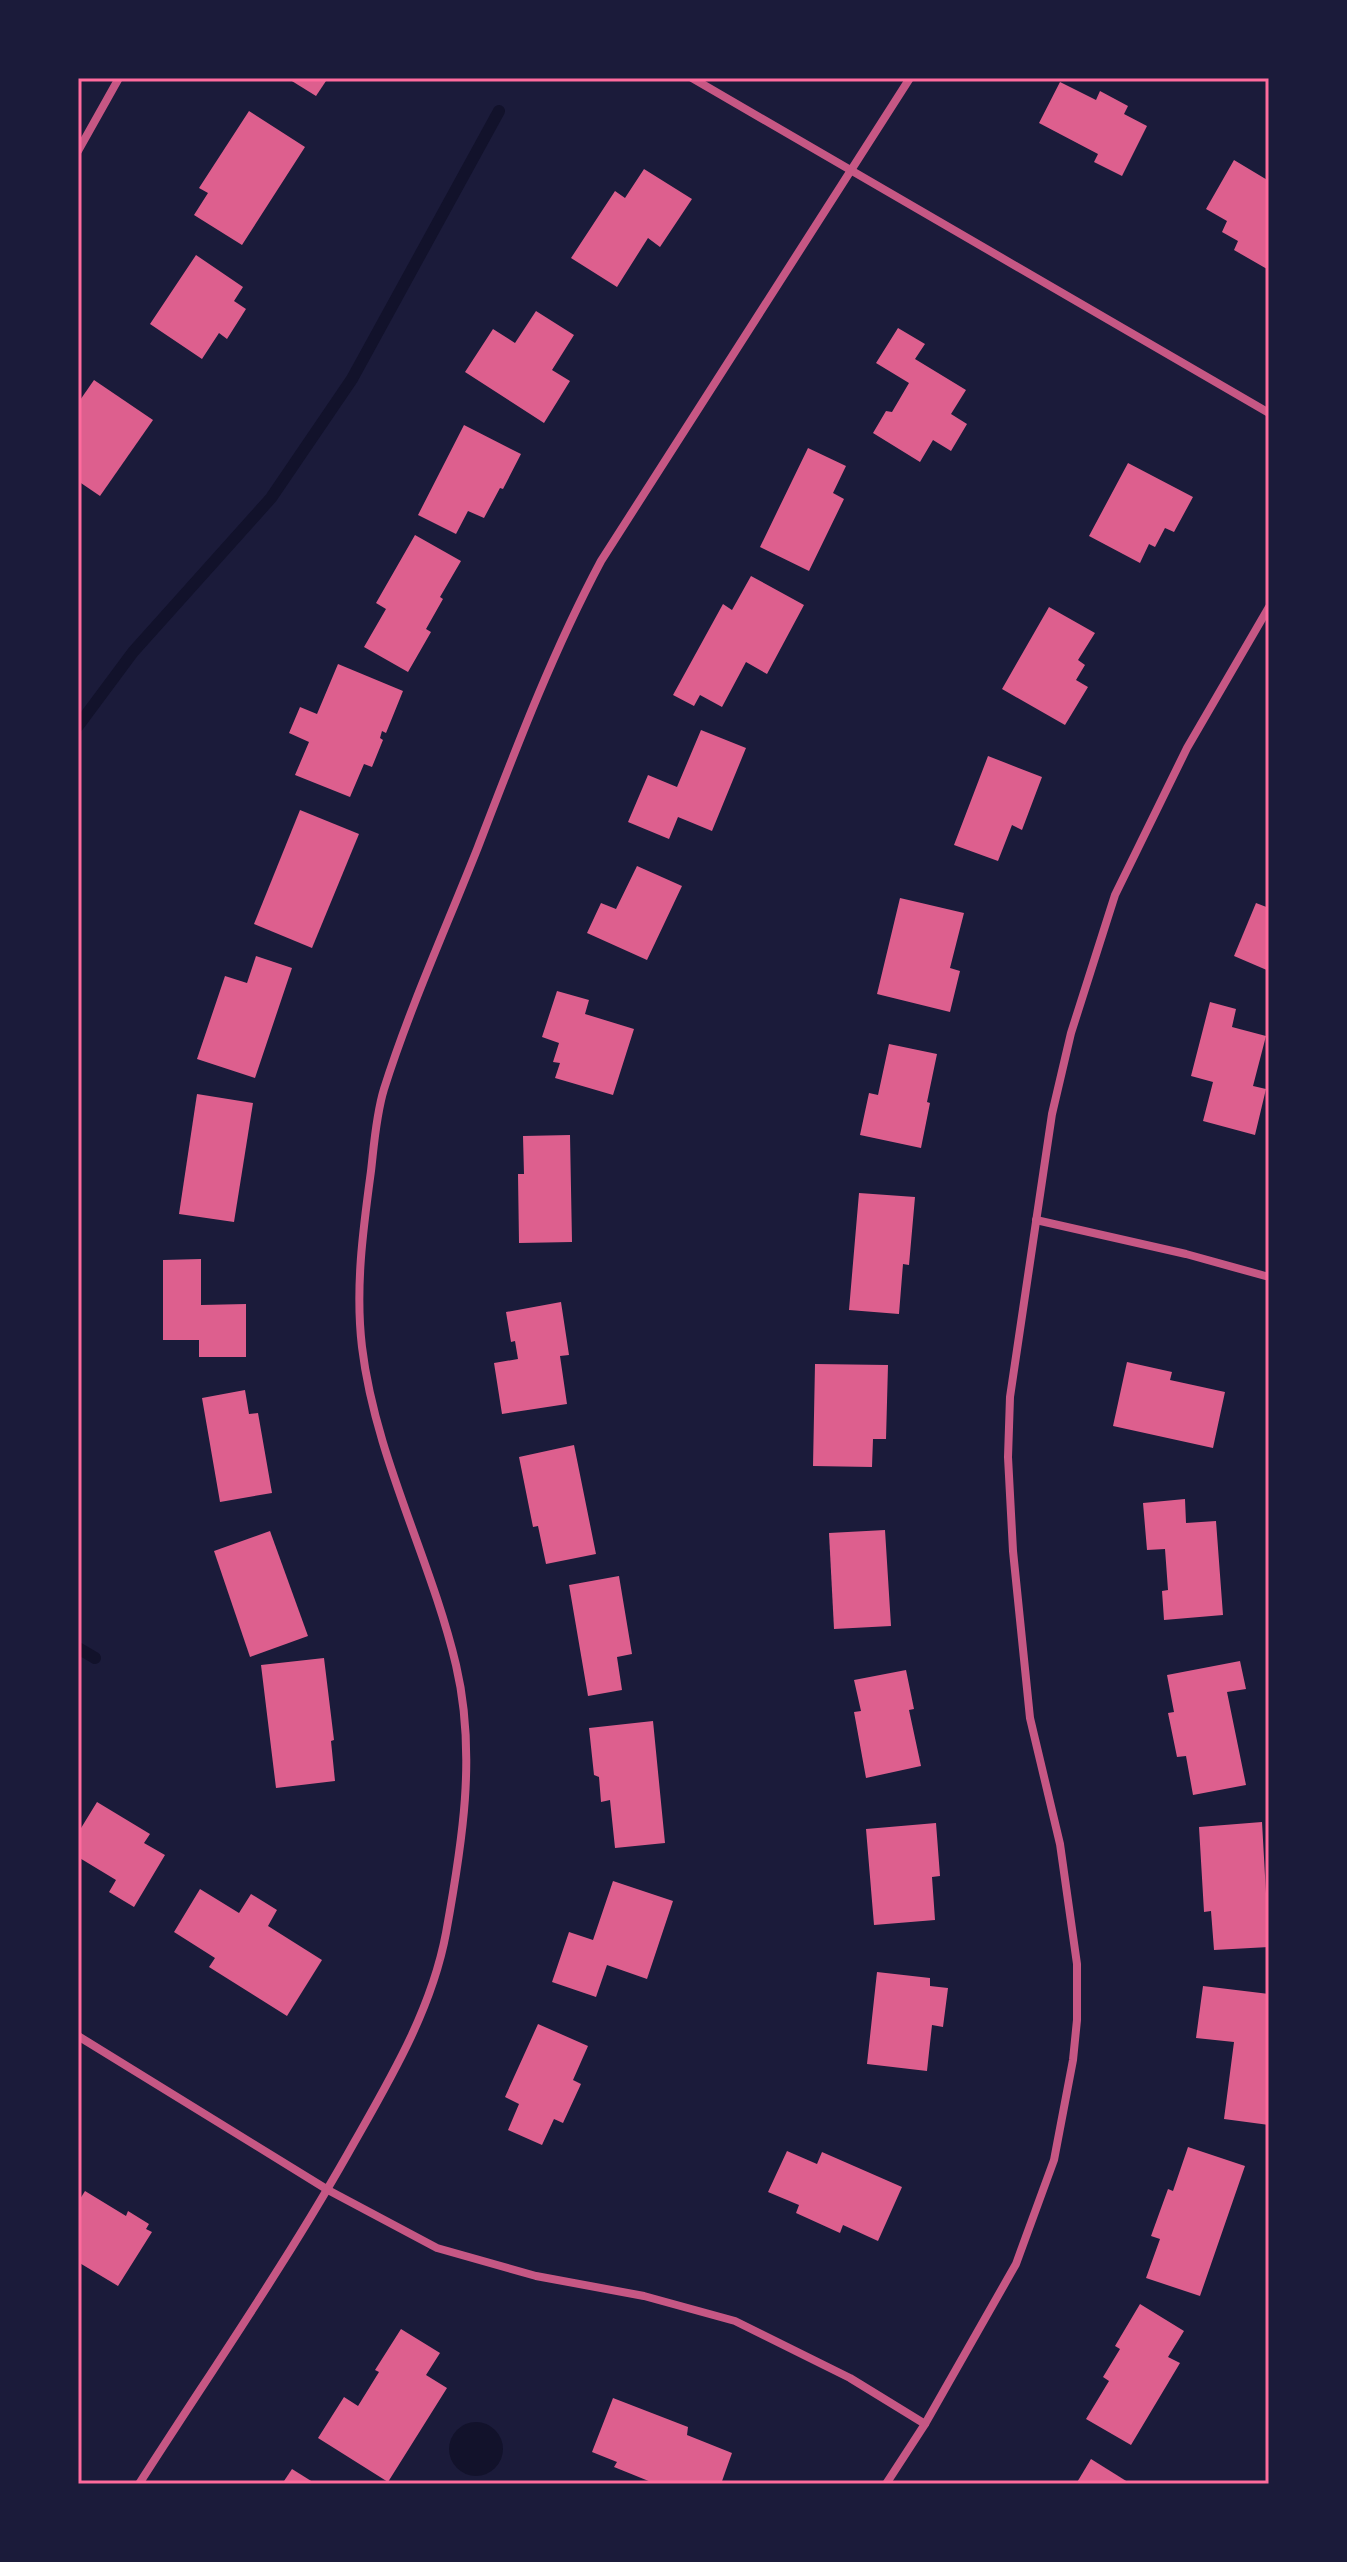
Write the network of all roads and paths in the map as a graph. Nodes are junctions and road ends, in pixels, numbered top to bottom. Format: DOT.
graph roads {
  1 [pos="119,78"];
  2 [pos="692,78"];
  3 [pos="910,78"];
  4 [pos="78,151"];
  5 [pos="851,172"];
  6 [pos="1269,413"];
  7 [pos="1269,607"];
  8 [pos="1036,1220"];
  9 [pos="1269,1277"];
  10 [pos="78,2036"];
  11 [pos="328,2190"];
  12 [pos="925,2424"];
  13 [pos="139,2484"];
  14 [pos="886,2484"];
  1 -- 4 [label="street"];
  2 -- 5 [label="street"];
  3 -- 5 [label="street"];
  5 -- 6 [label="street"];
  5 -- 11 [label="street"];
  7 -- 8 [label="street"];
  8 -- 9 [label="street"];
  8 -- 12 [label="street"];
  10 -- 11 [label="street"];
  11 -- 12 [label="street"];
  11 -- 13 [label="street"];
  12 -- 14 [label="street"];
}
